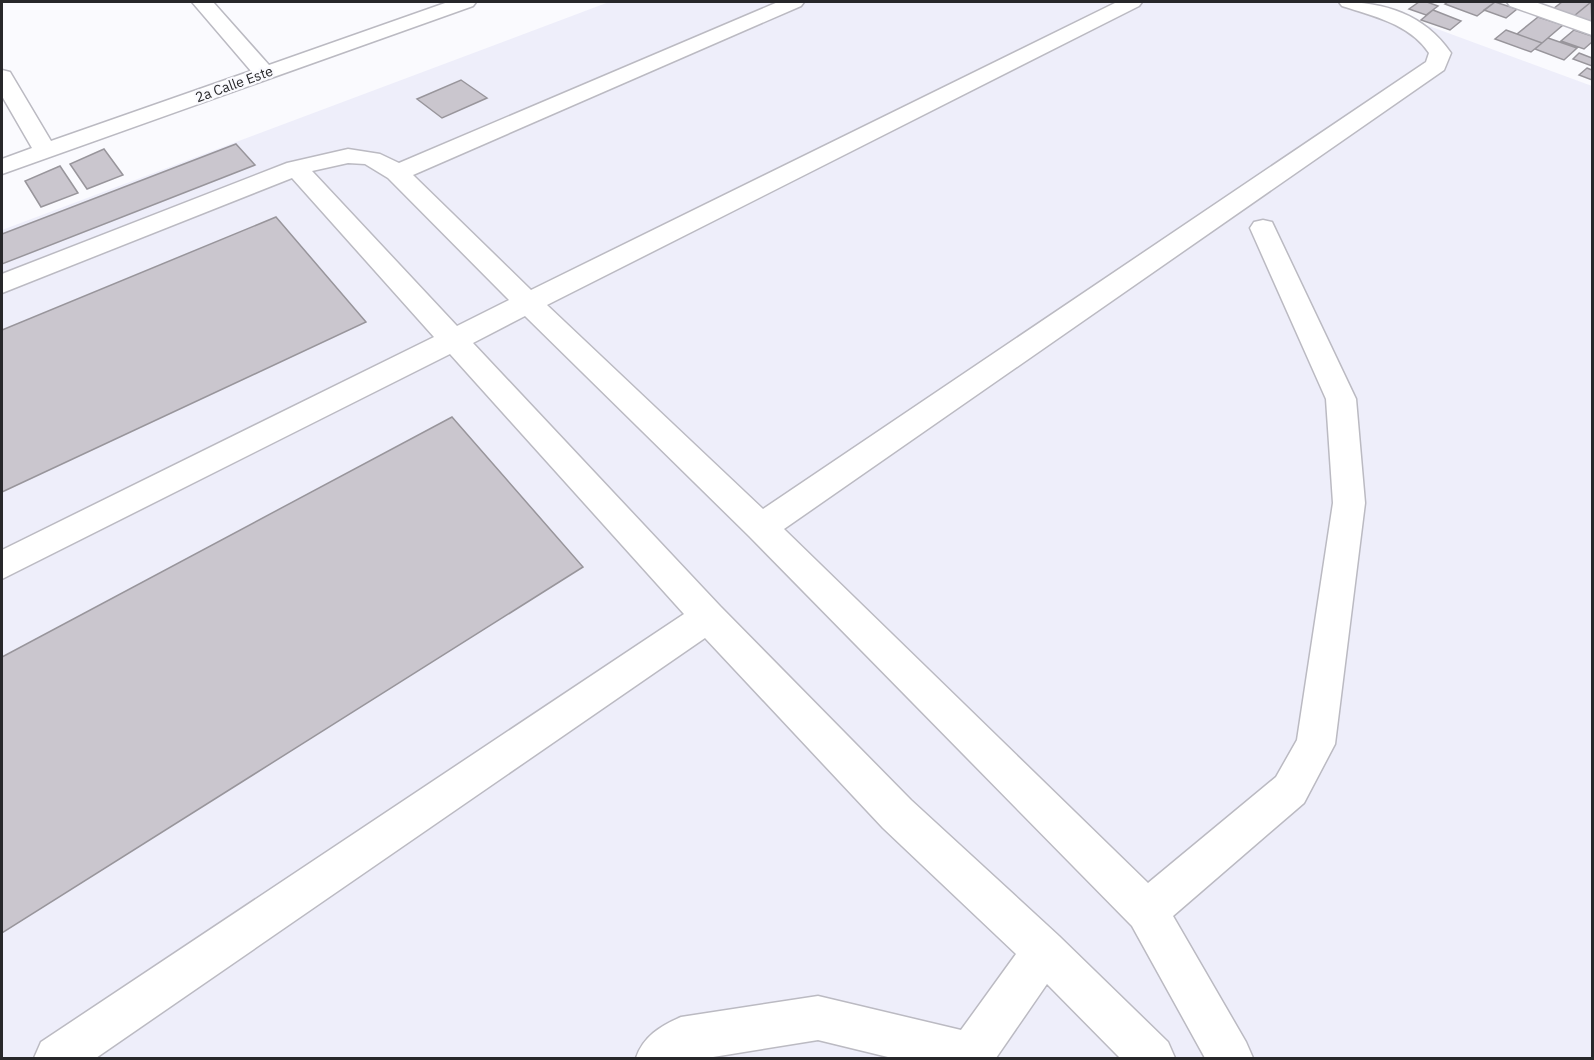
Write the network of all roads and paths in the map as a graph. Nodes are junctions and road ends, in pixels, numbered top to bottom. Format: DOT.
graph roads {
  1 [pos="202,2"];
  2 [pos="466,2"];
  3 [pos="794,2"];
  4 [pos="1132,2"];
  5 [pos="1349,2"];
  6 [pos="1517,2"];
  7 [pos="434,6"];
  8 [pos="1593,29"];
  9 [pos="265,73"];
  10 [pos="2,77"];
  11 [pos="45,151"];
  12 [pos="2,167"];
  13 [pos="296,168"];
  14 [pos="397,172"];
  15 [pos="1263,228"];
  16 [pos="2,284"];
  17 [pos="527,302"];
  18 [pos="454,340"];
  19 [pos="761,526"];
  20 [pos="2,565"];
  21 [pos="708,617"];
  22 [pos="1147,911"];
  23 [pos="1044,951"];
  24 [pos="970,1057"];
  25 [pos="57,1059"];
  26 [pos="658,1059"];
  27 [pos="1152,1059"];
  28 [pos="1230,1059"];
  1 -- 9 [label="street"];
  2 -- 7 [label="street, 2a Calle Este"];
  3 -- 14 [label="street"];
  4 -- 17 [label="street"];
  5 -- 19 [label="street"];
  6 -- 8 [label="street"];
  7 -- 9 [label="street, 2a Calle Este"];
  9 -- 11 [label="street, 2a Calle Este"];
  10 -- 11 [label="street"];
  11 -- 12 [label="street, 2a Calle Este"];
  13 -- 14 [label="street"];
  13 -- 16 [label="street"];
  13 -- 18 [label="street"];
  14 -- 17 [label="street"];
  15 -- 22 [label="street"];
  17 -- 18 [label="street"];
  17 -- 19 [label="street"];
  18 -- 20 [label="street"];
  18 -- 21 [label="street"];
  19 -- 22 [label="street"];
  21 -- 23 [label="street"];
  21 -- 25 [label="street"];
  22 -- 28 [label="street"];
  23 -- 24 [label="street"];
  23 -- 27 [label="street"];
  24 -- 26 [label="street"];
}
